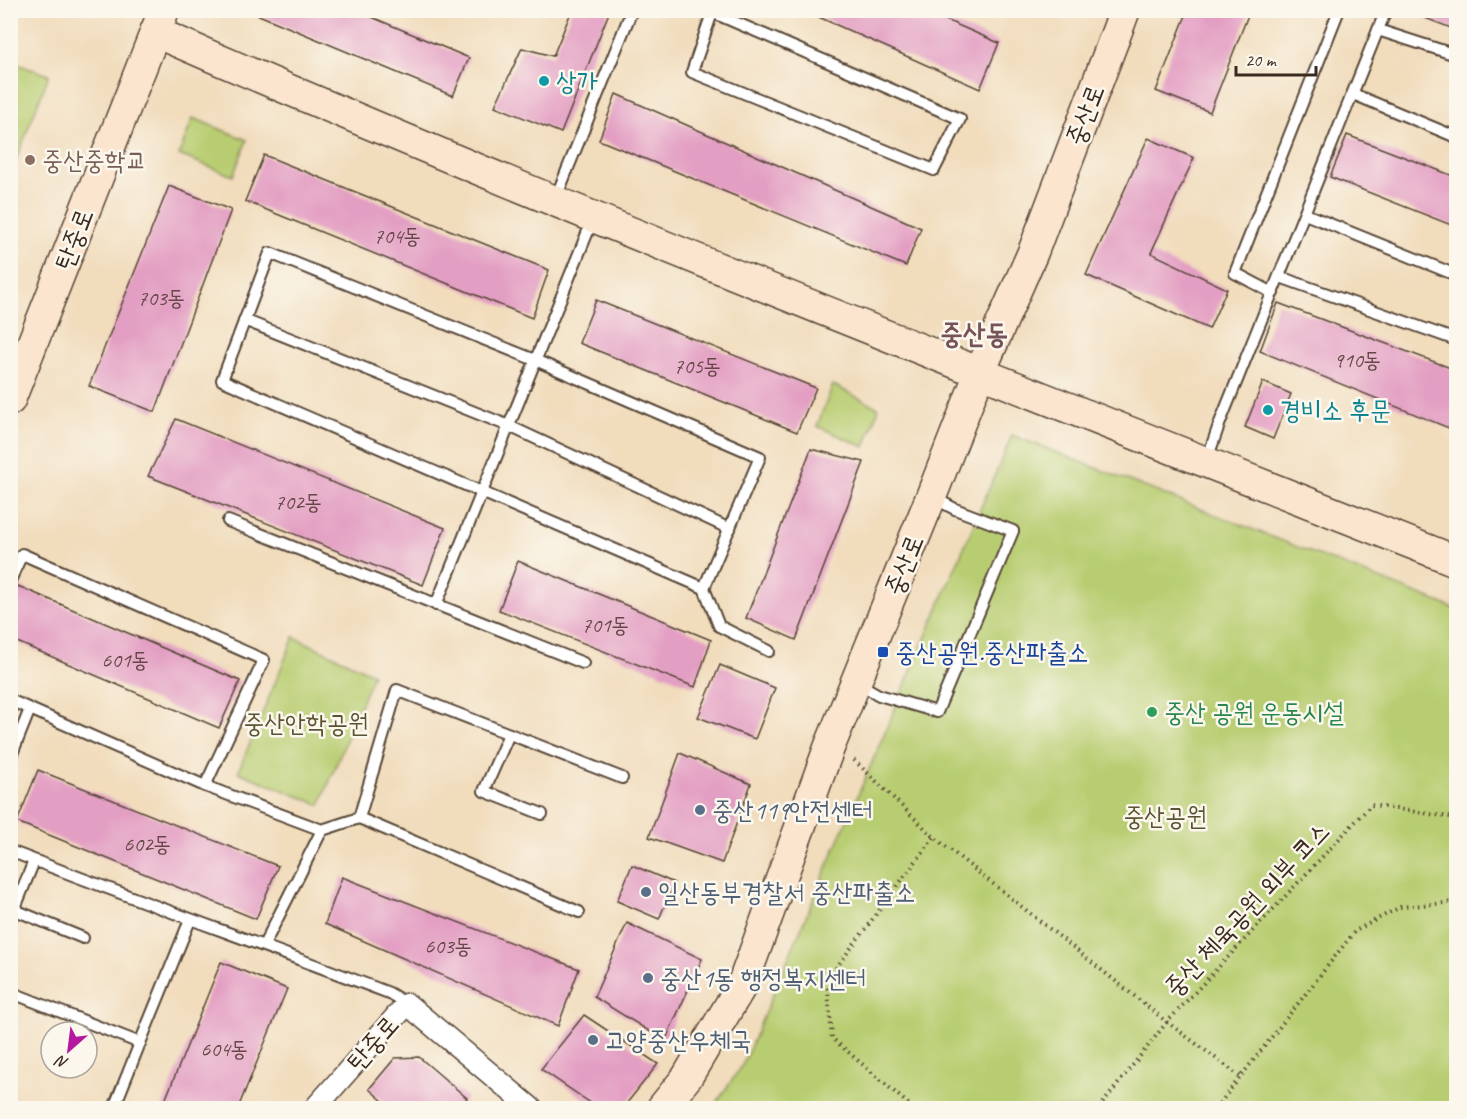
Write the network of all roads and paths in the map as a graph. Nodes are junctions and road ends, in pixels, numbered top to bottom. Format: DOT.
graph roads {
  1 [pos="632,10"];
  2 [pos="1125,10"];
  3 [pos="1339,10"];
  4 [pos="1386,10"];
  5 [pos="709,12"];
  6 [pos="159,21"];
  7 [pos="1378,30"];
  8 [pos="1456,55"];
  9 [pos="1353,94"];
  10 [pos="1456,137"];
  11 [pos="555,200"];
  12 [pos="1305,214"];
  13 [pos="594,216"];
  14 [pos="1456,275"];
  15 [pos="1280,277"];
  16 [pos="1273,293"];
  17 [pos="244,320"];
  18 [pos="1456,340"];
  19 [pos="535,360"];
  20 [pos="980,372"];
  21 [pos="10,400"];
  22 [pos="509,426"];
  23 [pos="1206,462"];
  24 [pos="481,493"];
  25 [pos="932,497"];
  26 [pos="228,521"];
  27 [pos="730,529"];
  28 [pos="1456,561"];
  29 [pos="10,581"];
  30 [pos="704,588"];
  31 [pos="436,605"];
  32 [pos="769,651"];
  33 [pos="583,663"];
  34 [pos="856,682"];
  35 [pos="10,700"];
  36 [pos="30,709"];
  37 [pos="508,734"];
  38 [pos="10,759"];
  39 [pos="853,759"];
  40 [pos="622,778"];
  41 [pos="205,786"];
  42 [pos="542,814"];
  43 [pos="359,818"];
  44 [pos="1456,819"];
  45 [pos="322,830"];
  46 [pos="934,837"];
  47 [pos="10,852"];
  48 [pos="34,861"];
  49 [pos="1456,902"];
  50 [pos="579,912"];
  51 [pos="13,915"];
  52 [pos="190,920"];
  53 [pos="83,938"];
  54 [pos="264,945"];
  55 [pos="10,992"];
  56 [pos="407,1004"];
  57 [pos="1167,1022"];
  58 [pos="140,1043"];
  59 [pos="1241,1077"];
  60 [pos="114,1108"];
  61 [pos="315,1108"];
  62 [pos="531,1108"];
  63 [pos="662,1108"];
  64 [pos="913,1108"];
  65 [pos="1099,1108"];
  66 [pos="1216,1108"];
  1 -- 11 [label="lane"];
  2 -- 20 [label="main road, 중산로"];
  3 -- 16 [label="lane"];
  4 -- 7 [label="lane"];
  5 -- 5 [label="lane"];
  6 -- 11 [label="main road"];
  6 -- 21 [label="main road, 탄중로"];
  7 -- 8 [label="lane"];
  7 -- 9 [label="lane"];
  9 -- 10 [label="lane"];
  9 -- 12 [label="lane"];
  11 -- 13 [label="main road"];
  12 -- 14 [label="lane"];
  12 -- 15 [label="lane"];
  13 -- 19 [label="lane"];
  13 -- 20 [label="main road"];
  15 -- 16 [label="lane"];
  15 -- 18 [label="lane"];
  16 -- 23 [label="lane"];
  17 -- 19 [label="lane"];
  17 -- 22 [label="lane"];
  17 -- 24 [label="lane"];
  19 -- 22 [label="lane"];
  19 -- 27 [label="lane"];
  20 -- 23 [label="main road"];
  20 -- 25 [label="main road, 중산로"];
  22 -- 24 [label="lane"];
  22 -- 27 [label="lane"];
  23 -- 28 [label="main road"];
  24 -- 30 [label="lane"];
  24 -- 31 [label="lane"];
  25 -- 34 [label="main road, 중산로"];
  25 -- 34 [label="lane"];
  26 -- 31 [label="lane"];
  27 -- 30 [label="lane"];
  29 -- 41 [label="lane"];
  30 -- 32 [label="lane"];
  31 -- 33 [label="lane"];
  34 -- 63 [label="main road, 중산로"];
  35 -- 36 [label="lane"];
  36 -- 38 [label="lane"];
  36 -- 41 [label="lane"];
  37 -- 40 [label="lane"];
  37 -- 42 [label="lane"];
  37 -- 43 [label="lane"];
  39 -- 46 [label="path"];
  41 -- 45 [label="lane"];
  43 -- 45 [label="lane"];
  43 -- 50 [label="lane"];
  44 -- 57 [label="path, 중산 체육공원 외부 코스"];
  45 -- 54 [label="lane"];
  46 -- 57 [label="path"];
  46 -- 64 [label="path"];
  47 -- 48 [label="lane"];
  48 -- 51 [label="lane"];
  48 -- 52 [label="lane"];
  49 -- 59 [label="path"];
  51 -- 53 [label="lane"];
  52 -- 54 [label="lane"];
  52 -- 58 [label="lane"];
  54 -- 56 [label="lane"];
  55 -- 58 [label="lane"];
  56 -- 61 [label="street, 탄중로"];
  56 -- 62 [label="street"];
  57 -- 59 [label="path"];
  57 -- 65 [label="path, 중산 체육공원 외부 코스"];
  58 -- 60 [label="lane"];
  59 -- 66 [label="path"];
}
